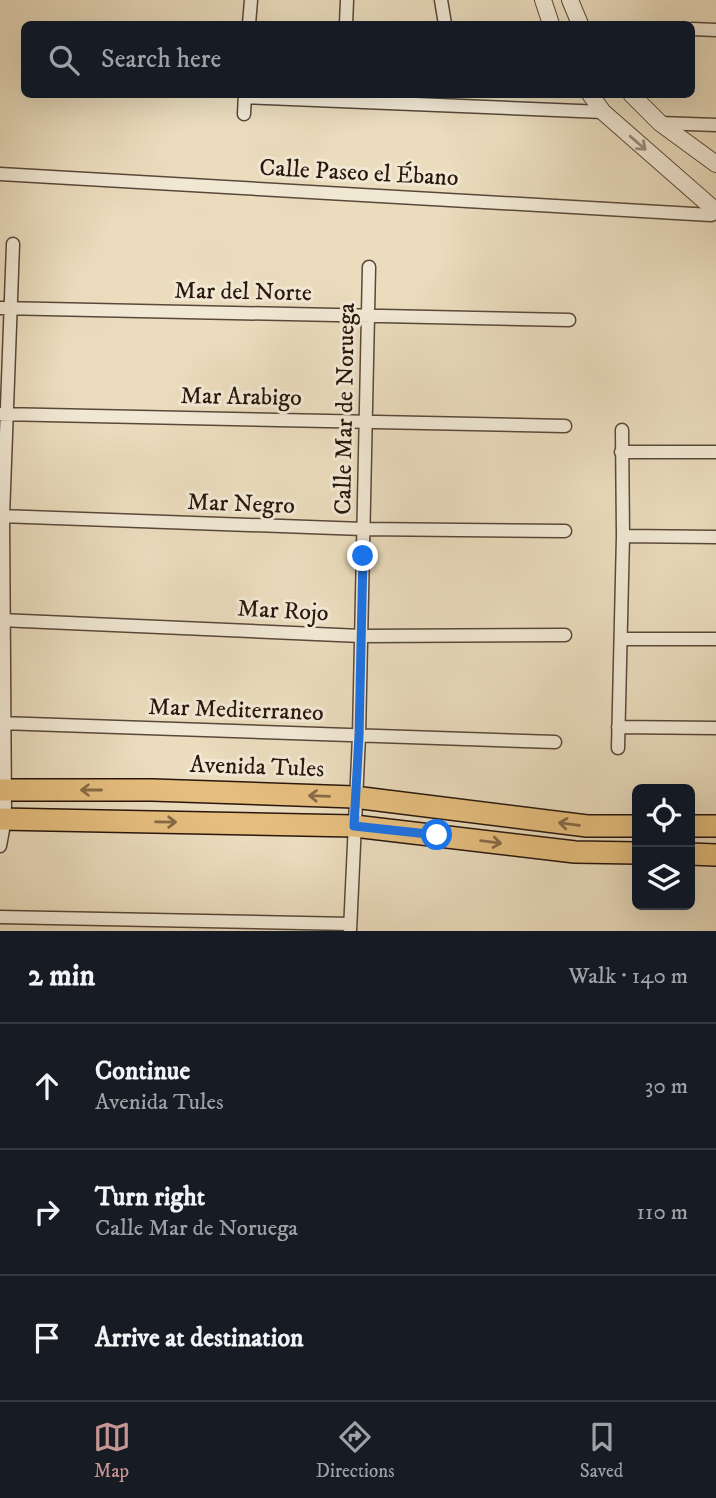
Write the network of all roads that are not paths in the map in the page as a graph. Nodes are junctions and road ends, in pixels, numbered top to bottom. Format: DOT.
graph roads {
  1 [pos="251,0"];
  2 [pos="347,0"];
  3 [pos="441,0"];
  4 [pos="543,0"];
  5 [pos="570,0"];
  6 [pos="249,21"];
  7 [pos="346,21"];
  8 [pos="444,21"];
  9 [pos="550,21"];
  10 [pos="579,21"];
  11 [pos="695,29"];
  12 [pos="716,30"];
  13 [pos="245,98"];
  14 [pos="342,98"];
  15 [pos="593,98"];
  16 [pos="635,98"];
  17 [pos="441,101"];
  18 [pos="603,112"];
  19 [pos="244,114"];
  20 [pos="660,123"];
  21 [pos="716,125"];
  22 [pos="716,164"];
  23 [pos="0,174"];
  24 [pos="716,212"];
  25 [pos="13,244"];
  26 [pos="369,267"];
  27 [pos="5,309"];
  28 [pos="368,315"];
  29 [pos="569,320"];
  30 [pos="3,414"];
  31 [pos="365,421"];
  32 [pos="565,426"];
  33 [pos="622,430"];
  34 [pos="621,452"];
  35 [pos="716,452"];
  36 [pos="1,516"];
  37 [pos="363,529"];
  38 [pos="565,531"];
  39 [pos="623,536"];
  40 [pos="716,537"];
  41 [pos="2,620"];
  42 [pos="565,635"];
  43 [pos="361,636"];
  44 [pos="621,639"];
  45 [pos="716,639"];
  46 [pos="2,722"];
  47 [pos="618,727"];
  48 [pos="716,728"];
  49 [pos="359,736"];
  50 [pos="555,742"];
  51 [pos="618,748"];
  52 [pos="2,790"];
  53 [pos="354,797"];
  54 [pos="2,819"];
  55 [pos="354,826"];
  56 [pos="632,826"];
  57 [pos="695,826"];
  58 [pos="716,826"];
  59 [pos="0,846"];
  60 [pos="632,853"];
  61 [pos="695,854"];
  62 [pos="716,855"];
  63 [pos="0,917"];
  64 [pos="350,928"];
  1 -- 6 [label="street"];
  2 -- 7 [label="street"];
  3 -- 8 [label="street"];
  4 -- 9 [label="street"];
  5 -- 10 [label="street"];
  11 -- 12 [label="street"];
  13 -- 19 [label="street"];
  14 -- 17 [label="street"];
  15 -- 18 [label="street"];
  16 -- 20 [label="street"];
  17 -- 18 [label="street"];
  18 -- 24 [label="street, one-way"];
  20 -- 21 [label="street"];
  20 -- 22 [label="street"];
  23 -- 24 [label="street, Calle Paseo el Ébano"];
  25 -- 27 [label="street"];
  26 -- 28 [label="street, Calle Mar de Noruega"];
  27 -- 28 [label="street, Mar del Norte"];
  27 -- 30 [label="street"];
  28 -- 29 [label="street, Mar del Norte"];
  28 -- 31 [label="street, Calle Mar de Noruega"];
  30 -- 31 [label="street, Mar Arabigo"];
  30 -- 36 [label="street"];
  31 -- 32 [label="street, Mar Arabigo"];
  31 -- 37 [label="street, Calle Mar de Noruega"];
  33 -- 34 [label="street"];
  34 -- 35 [label="street"];
  34 -- 39 [label="street"];
  36 -- 37 [label="street, Mar Negro"];
  36 -- 41 [label="street"];
  37 -- 38 [label="street, Mar Negro"];
  37 -- 43 [label="street, Calle Mar de Noruega"];
  39 -- 40 [label="street"];
  39 -- 44 [label="street"];
  41 -- 43 [label="street, Mar Rojo"];
  41 -- 46 [label="street"];
  42 -- 43 [label="street, Mar Rojo"];
  43 -- 49 [label="street, Calle Mar de Noruega"];
  44 -- 45 [label="street"];
  44 -- 47 [label="street"];
  46 -- 49 [label="street, Mar Mediterraneo"];
  46 -- 52 [label="street"];
  47 -- 48 [label="street"];
  47 -- 51 [label="street"];
  49 -- 50 [label="street, Mar Mediterraneo"];
  49 -- 53 [label="street, Calle Mar de Noruega"];
  53 -- 52 [label="main road, Avenida Tules, one-way"];
  52 -- 54 [label="street"];
  53 -- 55 [label="street, Calle Mar de Noruega"];
  56 -- 53 [label="main road, Avenida Tules, one-way"];
  54 -- 55 [label="main road, one-way"];
  54 -- 59 [label="street"];
  55 -- 60 [label="main road, one-way"];
  55 -- 64 [label="street, Calle Mar de Noruega"];
  57 -- 58 [label="main road"];
  61 -- 62 [label="main road"];
  63 -- 64 [label="street"];
}
